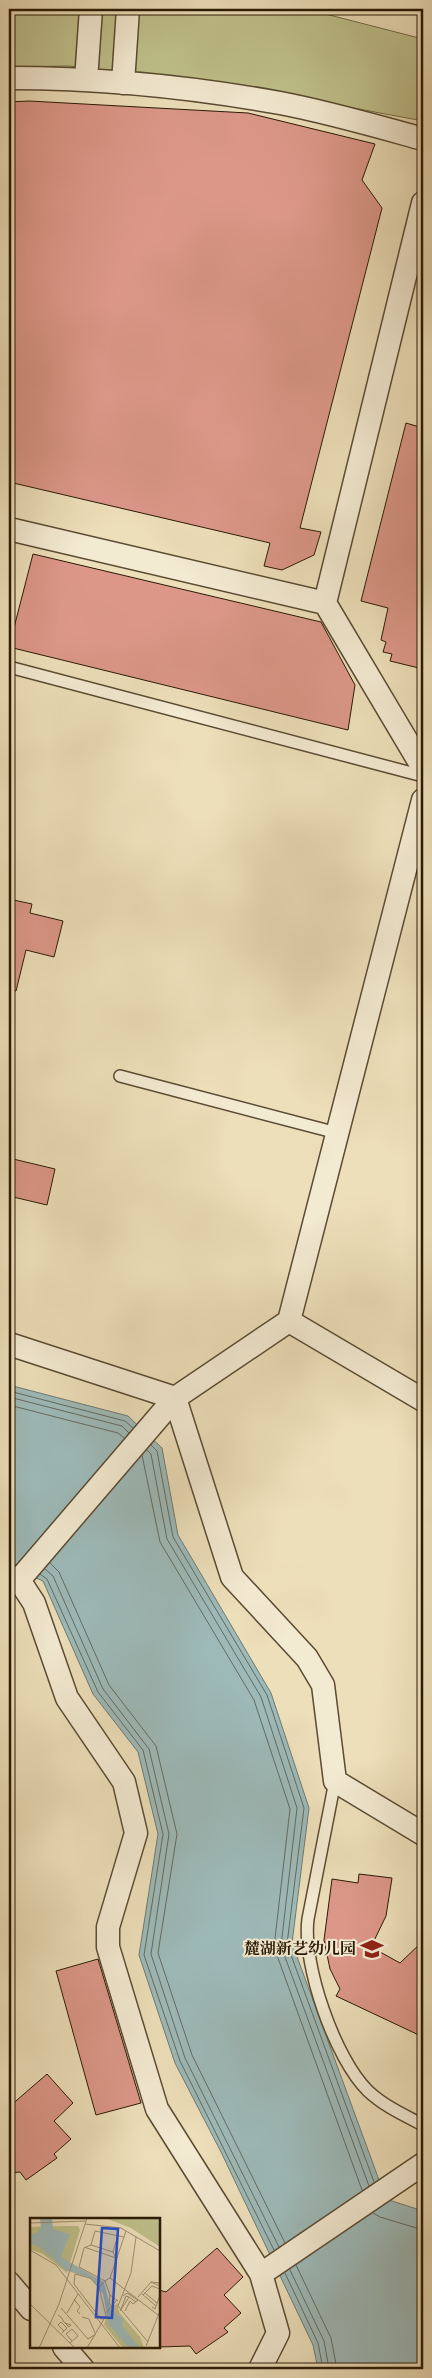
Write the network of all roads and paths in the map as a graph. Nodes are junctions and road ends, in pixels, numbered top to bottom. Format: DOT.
graph roads {
  1 [pos="92,9"];
  2 [pos="128,9"];
  3 [pos="9,78"];
  4 [pos="86,80"];
  5 [pos="123,83"];
  6 [pos="423,139"];
  7 [pos="423,203"];
  8 [pos="10,535"];
  9 [pos="325,603"];
  10 [pos="9,666"];
  11 [pos="423,768"];
  12 [pos="423,776"];
  13 [pos="423,800"];
  14 [pos="120,1076"];
  15 [pos="337,1133"];
  16 [pos="289,1321"];
  17 [pos="9,1344"];
  18 [pos="175,1398"];
  19 [pos="423,1400"];
  20 [pos="14,1578"];
  21 [pos="335,1781"];
  22 [pos="423,1834"];
  23 [pos="423,2125"];
  24 [pos="423,2164"];
  25 [pos="261,2274"];
  26 [pos="9,2283"];
  27 [pos="30,2308"];
  28 [pos="65,2348"];
  29 [pos="84,2369"];
  30 [pos="260,2369"];
  1 -- 4 [label="street"];
  2 -- 5 [label="street"];
  3 -- 4 [label="street"];
  4 -- 5 [label="street"];
  5 -- 6 [label="street"];
  7 -- 9 [label="street"];
  8 -- 9 [label="street"];
  9 -- 11 [label="street"];
  10 -- 12 [label="lane"];
  13 -- 15 [label="street"];
  14 -- 15 [label="lane"];
  15 -- 16 [label="street"];
  16 -- 18 [label="street"];
  16 -- 19 [label="street"];
  17 -- 18 [label="street"];
  18 -- 20 [label="street"];
  18 -- 21 [label="street"];
  20 -- 25 [label="street"];
  21 -- 22 [label="street"];
  21 -- 23 [label="lane"];
  24 -- 25 [label="street"];
  25 -- 30 [label="street"];
  26 -- 27 [label="street"];
  28 -- 29 [label="street"];
}
